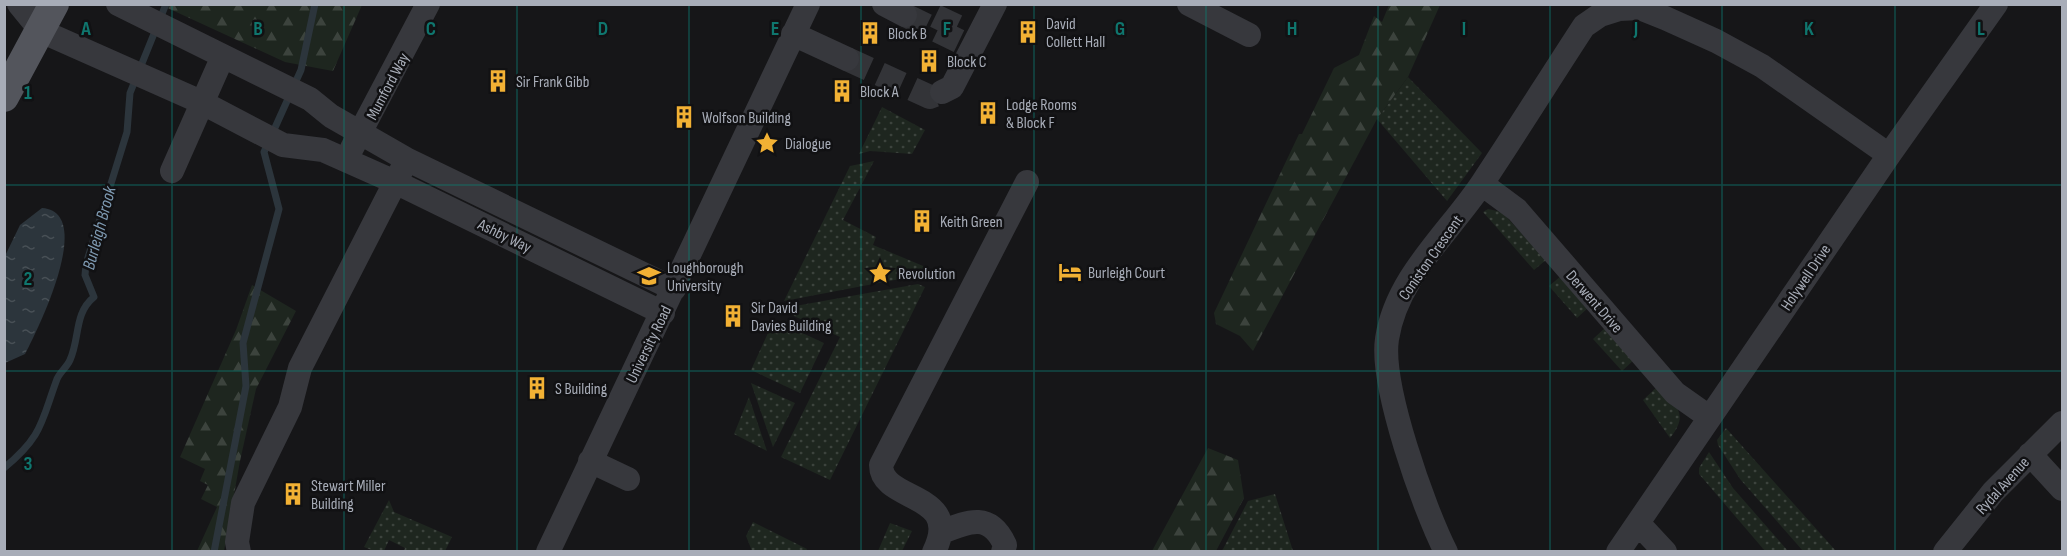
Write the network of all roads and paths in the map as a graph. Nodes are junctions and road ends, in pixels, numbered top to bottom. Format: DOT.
graph roads {
  1 [pos="19,4"];
  2 [pos="54,4"];
  3 [pos="118,4"];
  4 [pos="428,4"];
  5 [pos="808,4"];
  6 [pos="995,4"];
  7 [pos="1189,4"];
  8 [pos="1996,4"];
  9 [pos="1619,7"];
  10 [pos="41,31"];
  11 [pos="793,34"];
  12 [pos="1249,35"];
  13 [pos="223,56"];
  14 [pos="847,59"];
  15 [pos="942,92"];
  16 [pos="4,97"];
  17 [pos="201,102"];
  18 [pos="361,134"];
  19 [pos="1889,155"];
  20 [pos="406,159"];
  21 [pos="346,160"];
  22 [pos="172,171"];
  23 [pos="395,182"];
  24 [pos="1027,182"];
  25 [pos="1482,184"];
  26 [pos="674,289"];
  27 [pos="663,313"];
  28 [pos="1709,417"];
  29 [pos="2062,423"];
  30 [pos="2030,454"];
  31 [pos="590,461"];
  32 [pos="628,479"];
  33 [pos="2062,489"];
  34 [pos="1638,523"];
  35 [pos="938,542"];
  36 [pos="238,552"];
  37 [pos="548,552"];
  38 [pos="1003,552"];
  39 [pos="1446,552"];
  40 [pos="1618,552"];
  41 [pos="1665,552"];
  42 [pos="1945,552"];
  1 -- 10 [label="street"];
  2 -- 10 [label="main road"];
  3 -- 13 [label="street, Ashby Way"];
  4 -- 18 [label="street, Mumford Way"];
  5 -- 11 [label="street, University Road"];
  6 -- 15 [label="street"];
  7 -- 12 [label="street"];
  8 -- 19 [label="street, Holywell Drive"];
  9 -- 19 [label="street, Coniston Crescent"];
  9 -- 25 [label="street, Coniston Crescent"];
  10 -- 16 [label="main road"];
  10 -- 17 [label="street, Ashby Way"];
  11 -- 14 [label="street"];
  11 -- 26 [label="street, University Road"];
  13 -- 17 [label="street"];
  13 -- 18 [label="street, Ashby Way"];
  17 -- 21 [label="street, Ashby Way"];
  17 -- 22 [label="street"];
  18 -- 20 [label="street, Ashby Way"];
  18 -- 21 [label="street"];
  19 -- 28 [label="street, Holywell Drive"];
  20 -- 23 [label="street"];
  20 -- 26 [label="street, Ashby Way"];
  21 -- 23 [label="street, Ashby Way"];
  23 -- 27 [label="street, Ashby Way"];
  23 -- 36 [label="street"];
  24 -- 35 [label="street"];
  25 -- 28 [label="street, Derwent Drive"];
  25 -- 39 [label="street, Coniston Crescent"];
  26 -- 27 [label="street, University Road"];
  27 -- 31 [label="street, University Road"];
  28 -- 34 [label="street, Holywell Drive"];
  29 -- 30 [label="street, Rydal Avenue"];
  30 -- 33 [label="street"];
  30 -- 42 [label="street, Rydal Avenue"];
  31 -- 32 [label="street"];
  31 -- 37 [label="street, University Road"];
  34 -- 40 [label="street, Holywell Drive"];
  34 -- 41 [label="street"];
  35 -- 38 [label="street"];
}
